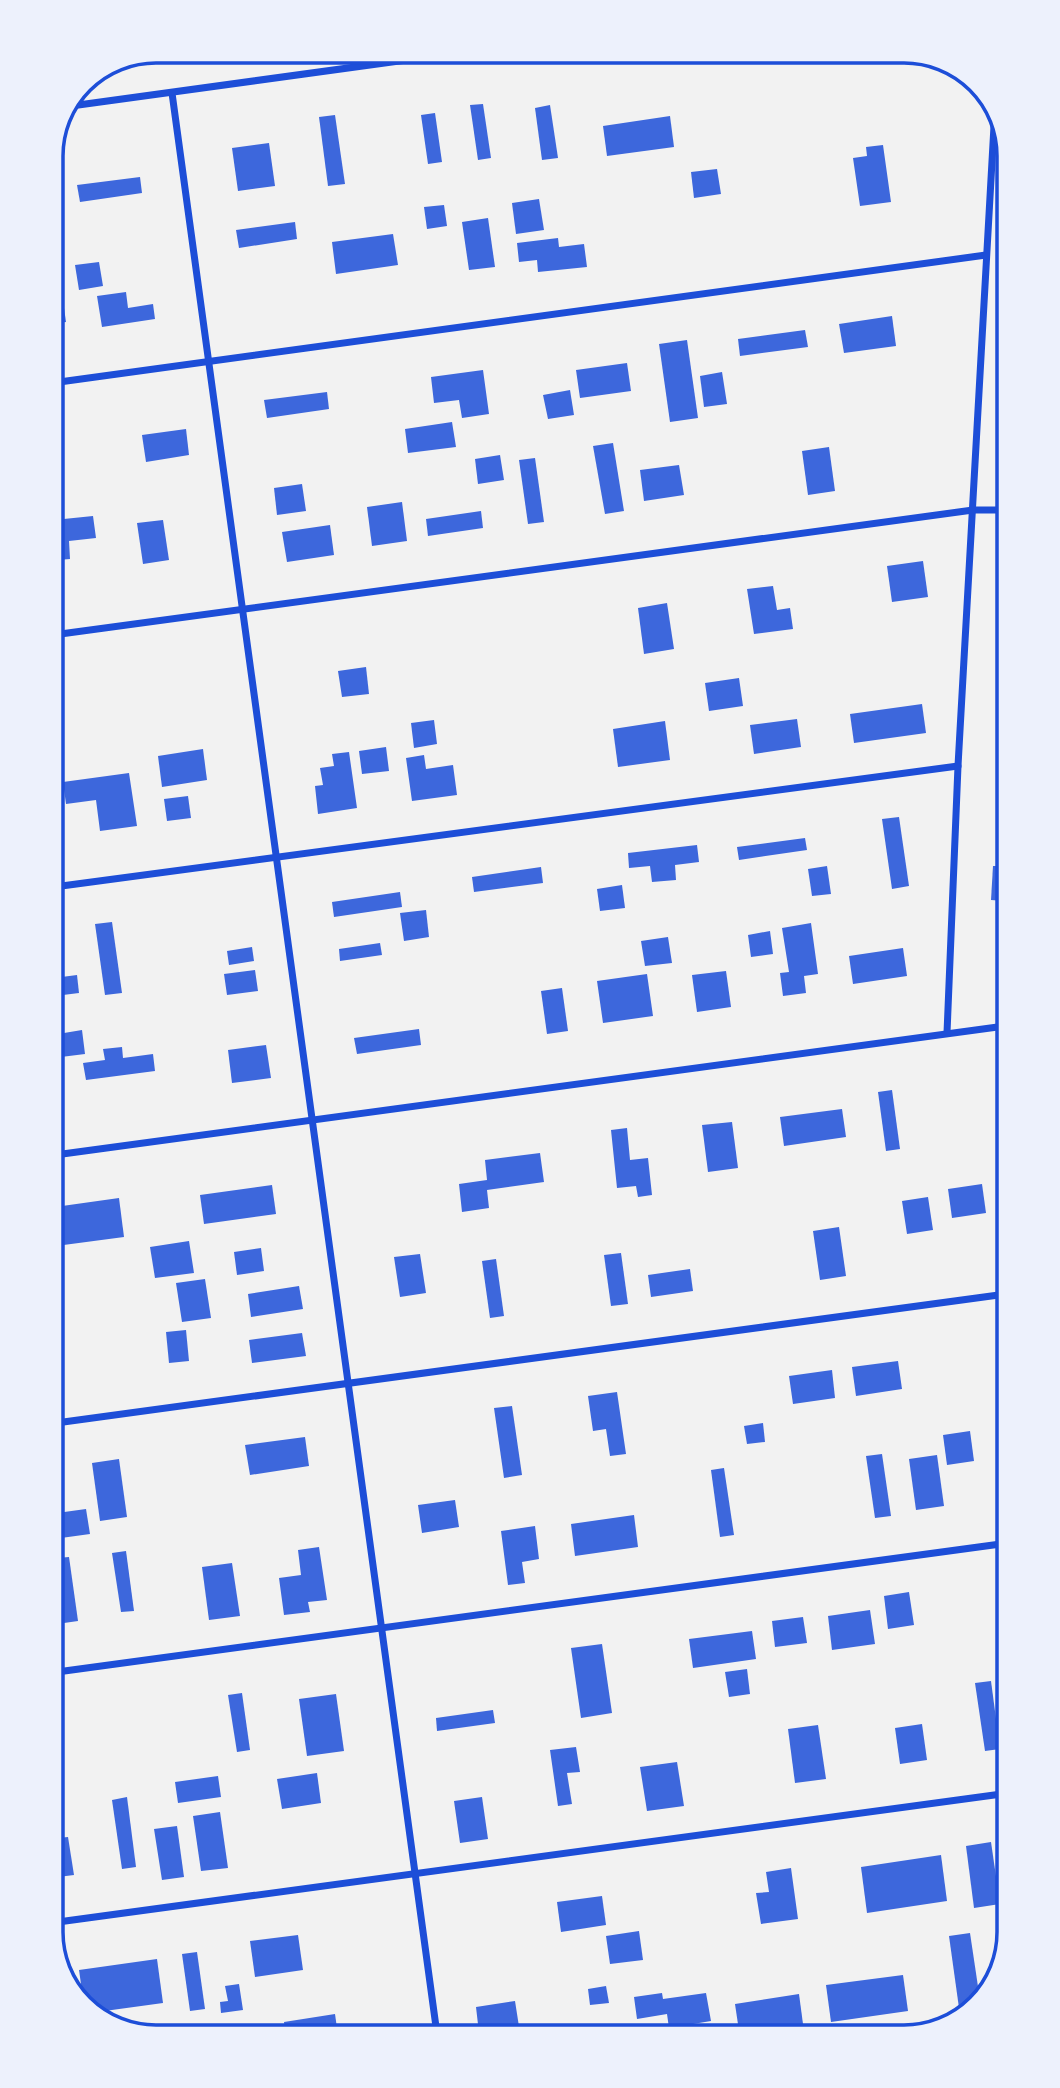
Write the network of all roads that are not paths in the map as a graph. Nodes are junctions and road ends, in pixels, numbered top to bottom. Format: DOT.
graph roads {
  1 [pos="386,63"];
  2 [pos="172,93"];
  3 [pos="79,105"];
  4 [pos="993,133"];
  5 [pos="986,255"];
  6 [pos="208,362"];
  7 [pos="63,382"];
  8 [pos="973,510"];
  9 [pos="997,510"];
  10 [pos="243,609"];
  11 [pos="63,634"];
  12 [pos="958,766"];
  13 [pos="277,856"];
  14 [pos="63,886"];
  15 [pos="997,1027"];
  16 [pos="947,1033"];
  17 [pos="312,1120"];
  18 [pos="63,1154"];
  19 [pos="997,1295"];
  20 [pos="349,1383"];
  21 [pos="63,1422"];
  22 [pos="997,1544"];
  23 [pos="381,1629"];
  24 [pos="63,1671"];
  25 [pos="997,1795"];
  26 [pos="414,1873"];
  27 [pos="63,1921"];
  28 [pos="436,2025"];
  1 -- 2 [label="street"];
  2 -- 3 [label="street"];
  2 -- 6 [label="street"];
  4 -- 5 [label="street"];
  5 -- 6 [label="street"];
  5 -- 8 [label="street"];
  6 -- 7 [label="street"];
  6 -- 10 [label="street"];
  8 -- 9 [label="street"];
  8 -- 10 [label="street"];
  8 -- 12 [label="street"];
  10 -- 11 [label="street"];
  10 -- 13 [label="street"];
  12 -- 13 [label="street"];
  12 -- 16 [label="street"];
  13 -- 14 [label="street"];
  13 -- 17 [label="street"];
  15 -- 16 [label="street"];
  16 -- 17 [label="street"];
  17 -- 18 [label="street"];
  17 -- 20 [label="street"];
  19 -- 20 [label="street"];
  20 -- 21 [label="street"];
  20 -- 23 [label="street"];
  22 -- 23 [label="street"];
  23 -- 24 [label="street"];
  23 -- 26 [label="street"];
  25 -- 26 [label="street"];
  26 -- 27 [label="street"];
  26 -- 28 [label="street"];
}
